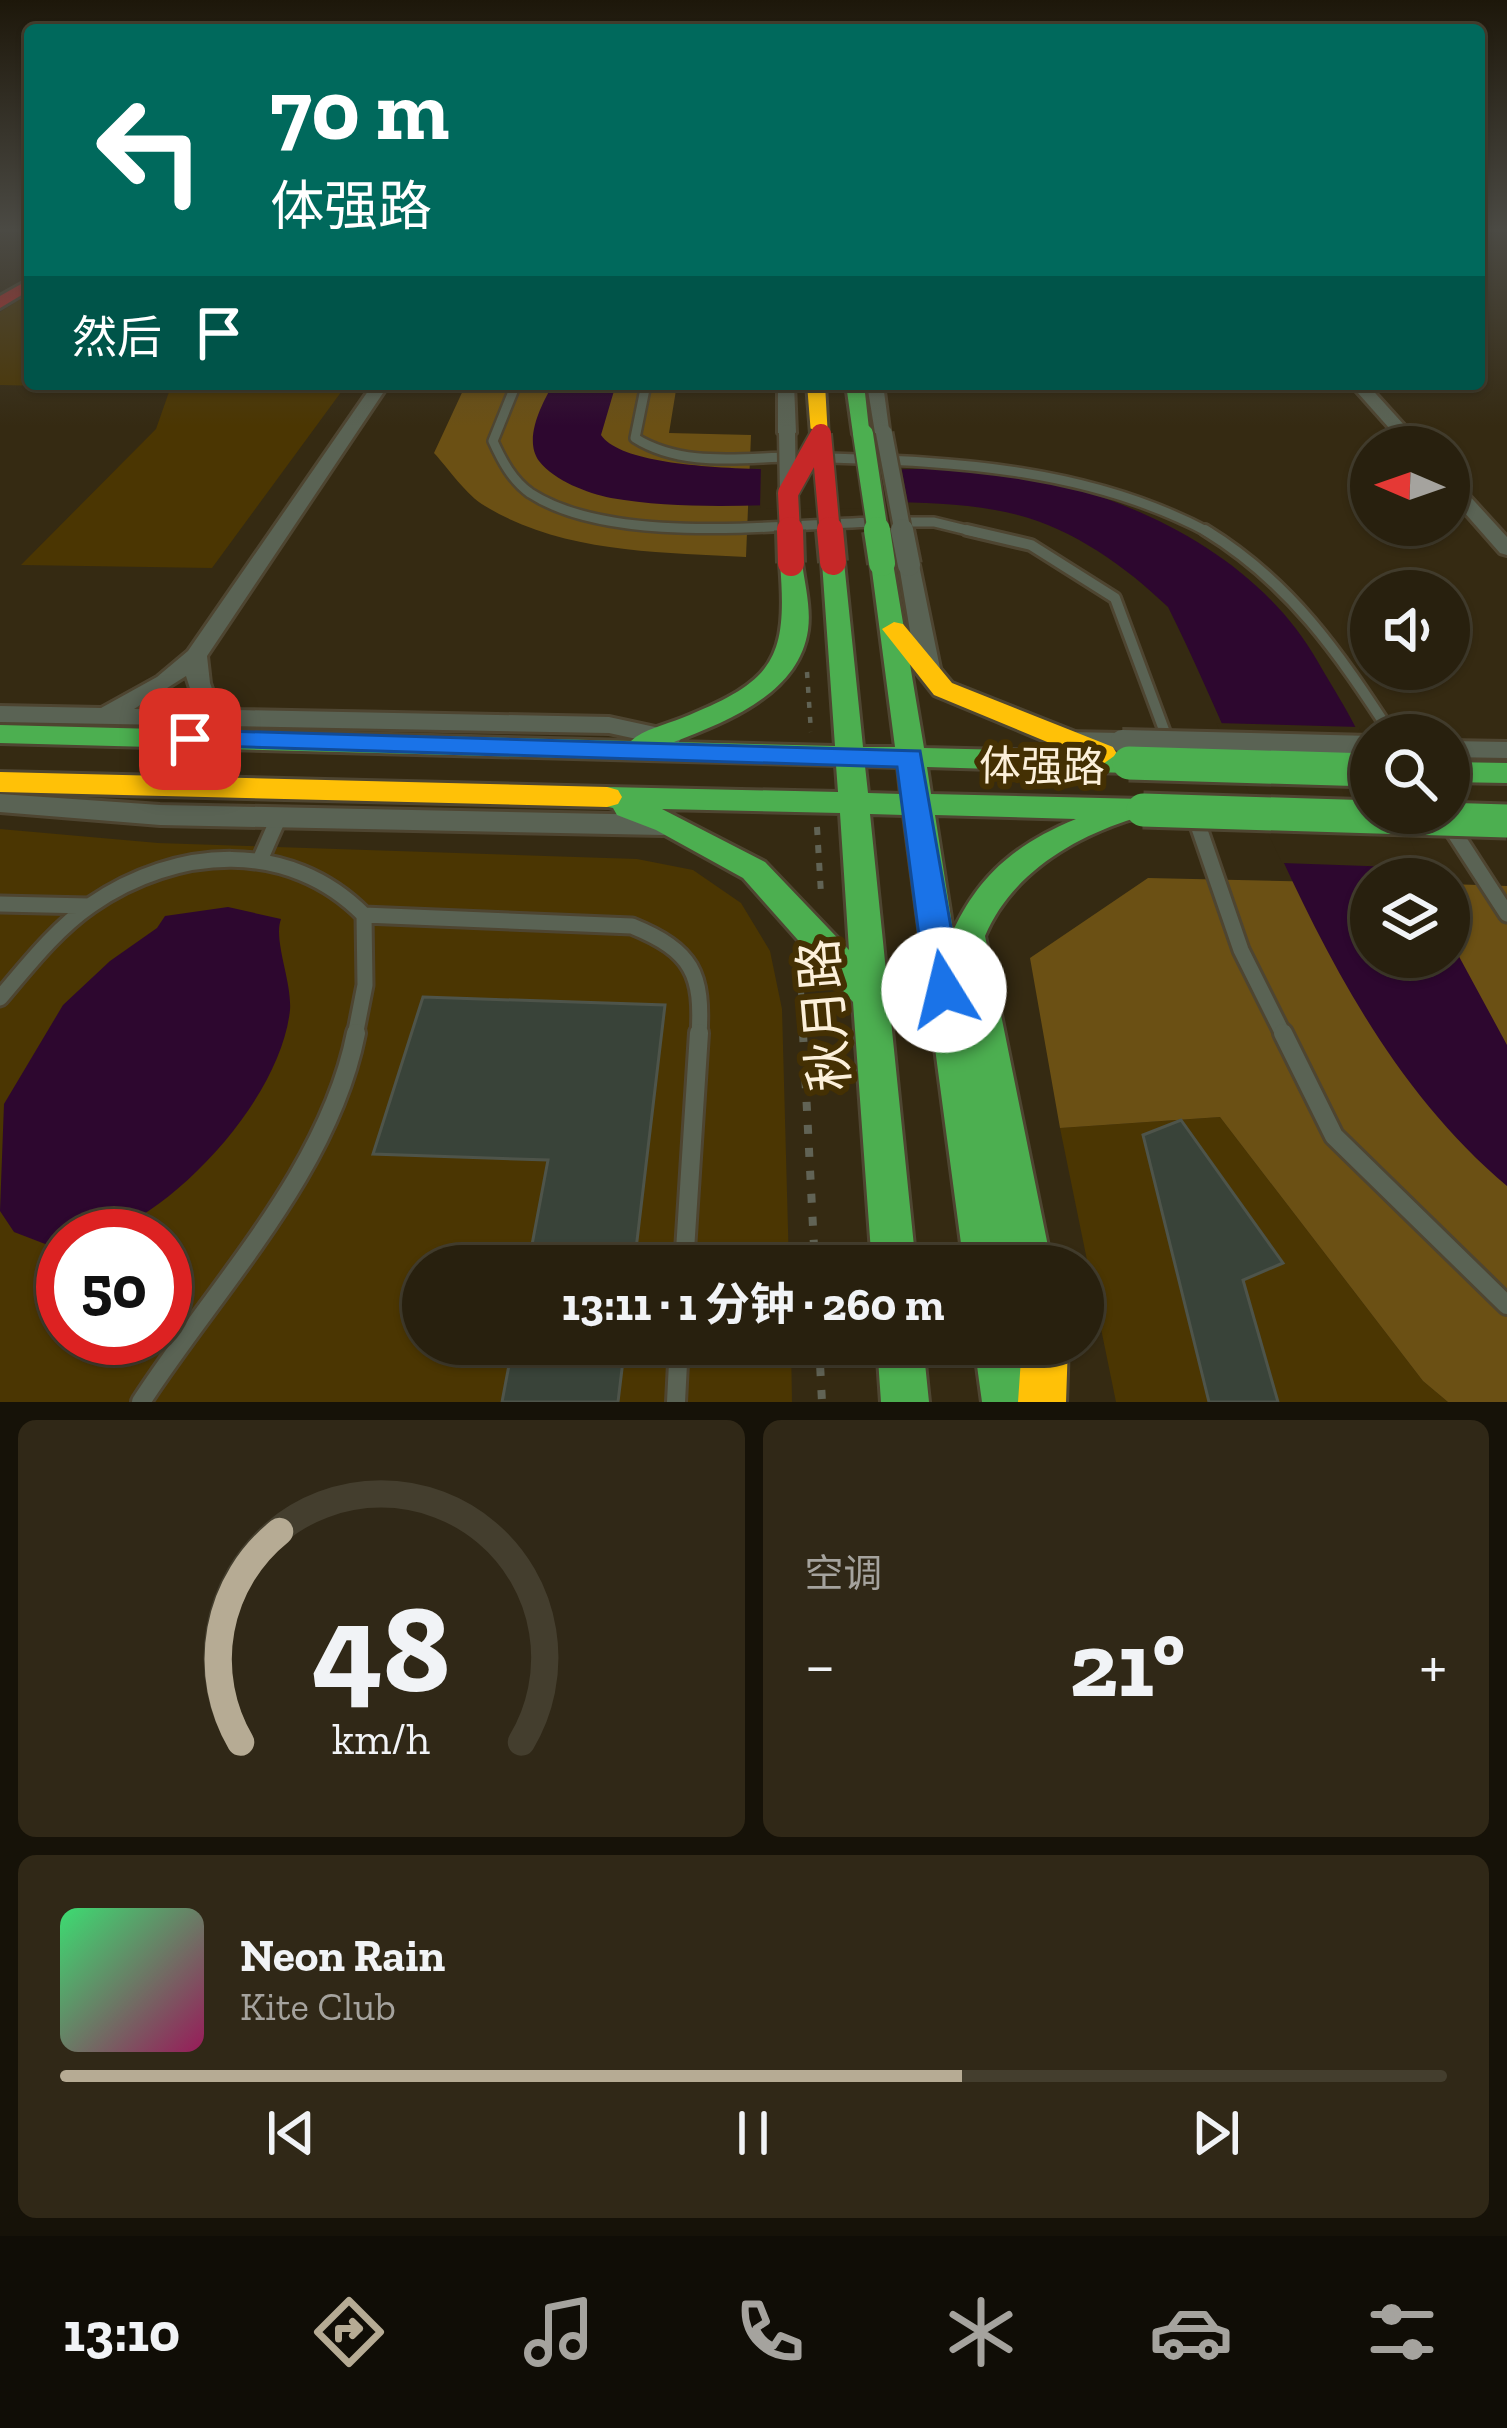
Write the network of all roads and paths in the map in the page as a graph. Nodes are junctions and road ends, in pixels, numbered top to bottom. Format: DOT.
graph roads {
  1 [pos="377,390"];
  2 [pos="514,390"];
  3 [pos="645,390"];
  4 [pos="785,390"];
  5 [pos="817,390"];
  6 [pos="857,390"];
  7 [pos="875,390"];
  8 [pos="1363,390"];
  9 [pos="1396,426"];
  10 [pos="874,433"];
  11 [pos="821,434"];
  12 [pos="788,493"];
  13 [pos="1470,508"];
  14 [pos="1507,549"];
  15 [pos="895,564"];
  16 [pos="890,622"];
  17 [pos="196,656"];
  18 [pos="929,675"];
  19 [pos="0,713"];
  20 [pos="1378,714"];
  21 [pos="99,715"];
  22 [pos="229,716"];
  23 [pos="0,734"];
  24 [pos="660,736"];
  25 [pos="1350,747"];
  26 [pos="1470,749"];
  27 [pos="620,750"];
  28 [pos="1507,750"];
  29 [pos="1125,752"];
  30 [pos="736,754"];
  31 [pos="851,756"];
  32 [pos="910,758"];
  33 [pos="1350,768"];
  34 [pos="1179,772"];
  35 [pos="1470,772"];
  36 [pos="1507,773"];
  37 [pos="0,782"];
  38 [pos="1187,795"];
  39 [pos="602,798"];
  40 [pos="0,803"];
  41 [pos="855,806"];
  42 [pos="916,807"];
  43 [pos="1138,809"];
  44 [pos="279,817"];
  45 [pos="1507,821"];
  46 [pos="673,825"];
  47 [pos="1456,834"];
  48 [pos="260,860"];
  49 [pos="0,904"];
  50 [pos="89,907"];
  51 [pos="1507,914"];
  52 [pos="364,915"];
  53 [pos="0,998"];
  54 [pos="871,998"];
  55 [pos="685,1245"];
  56 [pos="892,1245"];
  57 [pos="983,1245"];
  58 [pos="1026,1245"];
  59 [pos="1507,1305"];
  60 [pos="678,1365"];
  61 [pos="821,1365"];
  62 [pos="902,1365"];
  63 [pos="1000,1365"];
  64 [pos="1045,1365"];
  65 [pos="1049,1365"];
  66 [pos="141,1402"];
  67 [pos="676,1402"];
  68 [pos="823,1402"];
  69 [pos="905,1402"];
  70 [pos="1006,1402"];
  71 [pos="1042,1402"];
  72 [pos="1056,1402"];
  1 -- 17 [label="street"];
  2 -- 34 [label="lane"];
  3 -- 20 [label="lane"];
  4 -- 12 [label="street, bridge"];
  5 -- 11 [label="main road"];
  6 -- 10 [label="main road"];
  7 -- 10 [label="street"];
  8 -- 9 [label="street"];
  10 -- 15 [label="main road, bridge"];
  11 -- 12 [label="main road, bridge"];
  11 -- 31 [label="main road, 秋月路, bridge"];
  12 -- 24 [label="main road, bridge"];
  13 -- 14 [label="street"];
  15 -- 16 [label="main road"];
  15 -- 18 [label="street"];
  16 -- 18 [label="main road"];
  16 -- 32 [label="main road"];
  17 -- 21 [label="street"];
  17 -- 22 [label="street"];
  18 -- 29 [label="main road"];
  19 -- 21 [label="street"];
  21 -- 22 [label="street"];
  22 -- 24 [label="street"];
  23 -- 27 [label="main road, 体强路"];
  24 -- 27 [label="main road"];
  24 -- 30 [label="street"];
  25 -- 29 [label="street, bridge"];
  26 -- 28 [label="street"];
  27 -- 30 [label="main road, 体强路"];
  29 -- 32 [label="main road, 体强路"];
  29 -- 33 [label="main road, 体强路, bridge"];
  30 -- 31 [label="main road, 体强路"];
  31 -- 32 [label="main road, 体强路"];
  31 -- 41 [label="main road, 秋月路"];
  32 -- 42 [label="main road"];
  35 -- 36 [label="main road"];
  37 -- 39 [label="main road, 体强路"];
  38 -- 59 [label="lane"];
  39 -- 41 [label="main road, 体强路"];
  39 -- 46 [label="main road"];
  40 -- 44 [label="street"];
  41 -- 42 [label="main road, 体强路"];
  41 -- 54 [label="main road, 秋月路"];
  42 -- 43 [label="main road, 体强路"];
  42 -- 57 [label="main road"];
  43 -- 45 [label="main road, 体强路, bridge"];
  43 -- 58 [label="main road"];
  44 -- 46 [label="street"];
  44 -- 48 [label="lane"];
  46 -- 54 [label="main road"];
  47 -- 51 [label="lane"];
  48 -- 50 [label="lane"];
  48 -- 52 [label="lane"];
  49 -- 50 [label="lane"];
  50 -- 53 [label="lane"];
  52 -- 55 [label="lane"];
  52 -- 66 [label="lane"];
  54 -- 56 [label="main road, 秋月路"];
  60 -- 67 [label="lane"];
  61 -- 68 [label="path"];
  62 -- 69 [label="main road"];
  63 -- 70 [label="main road"];
  64 -- 71 [label="main road"];
  65 -- 72 [label="street"];
}
